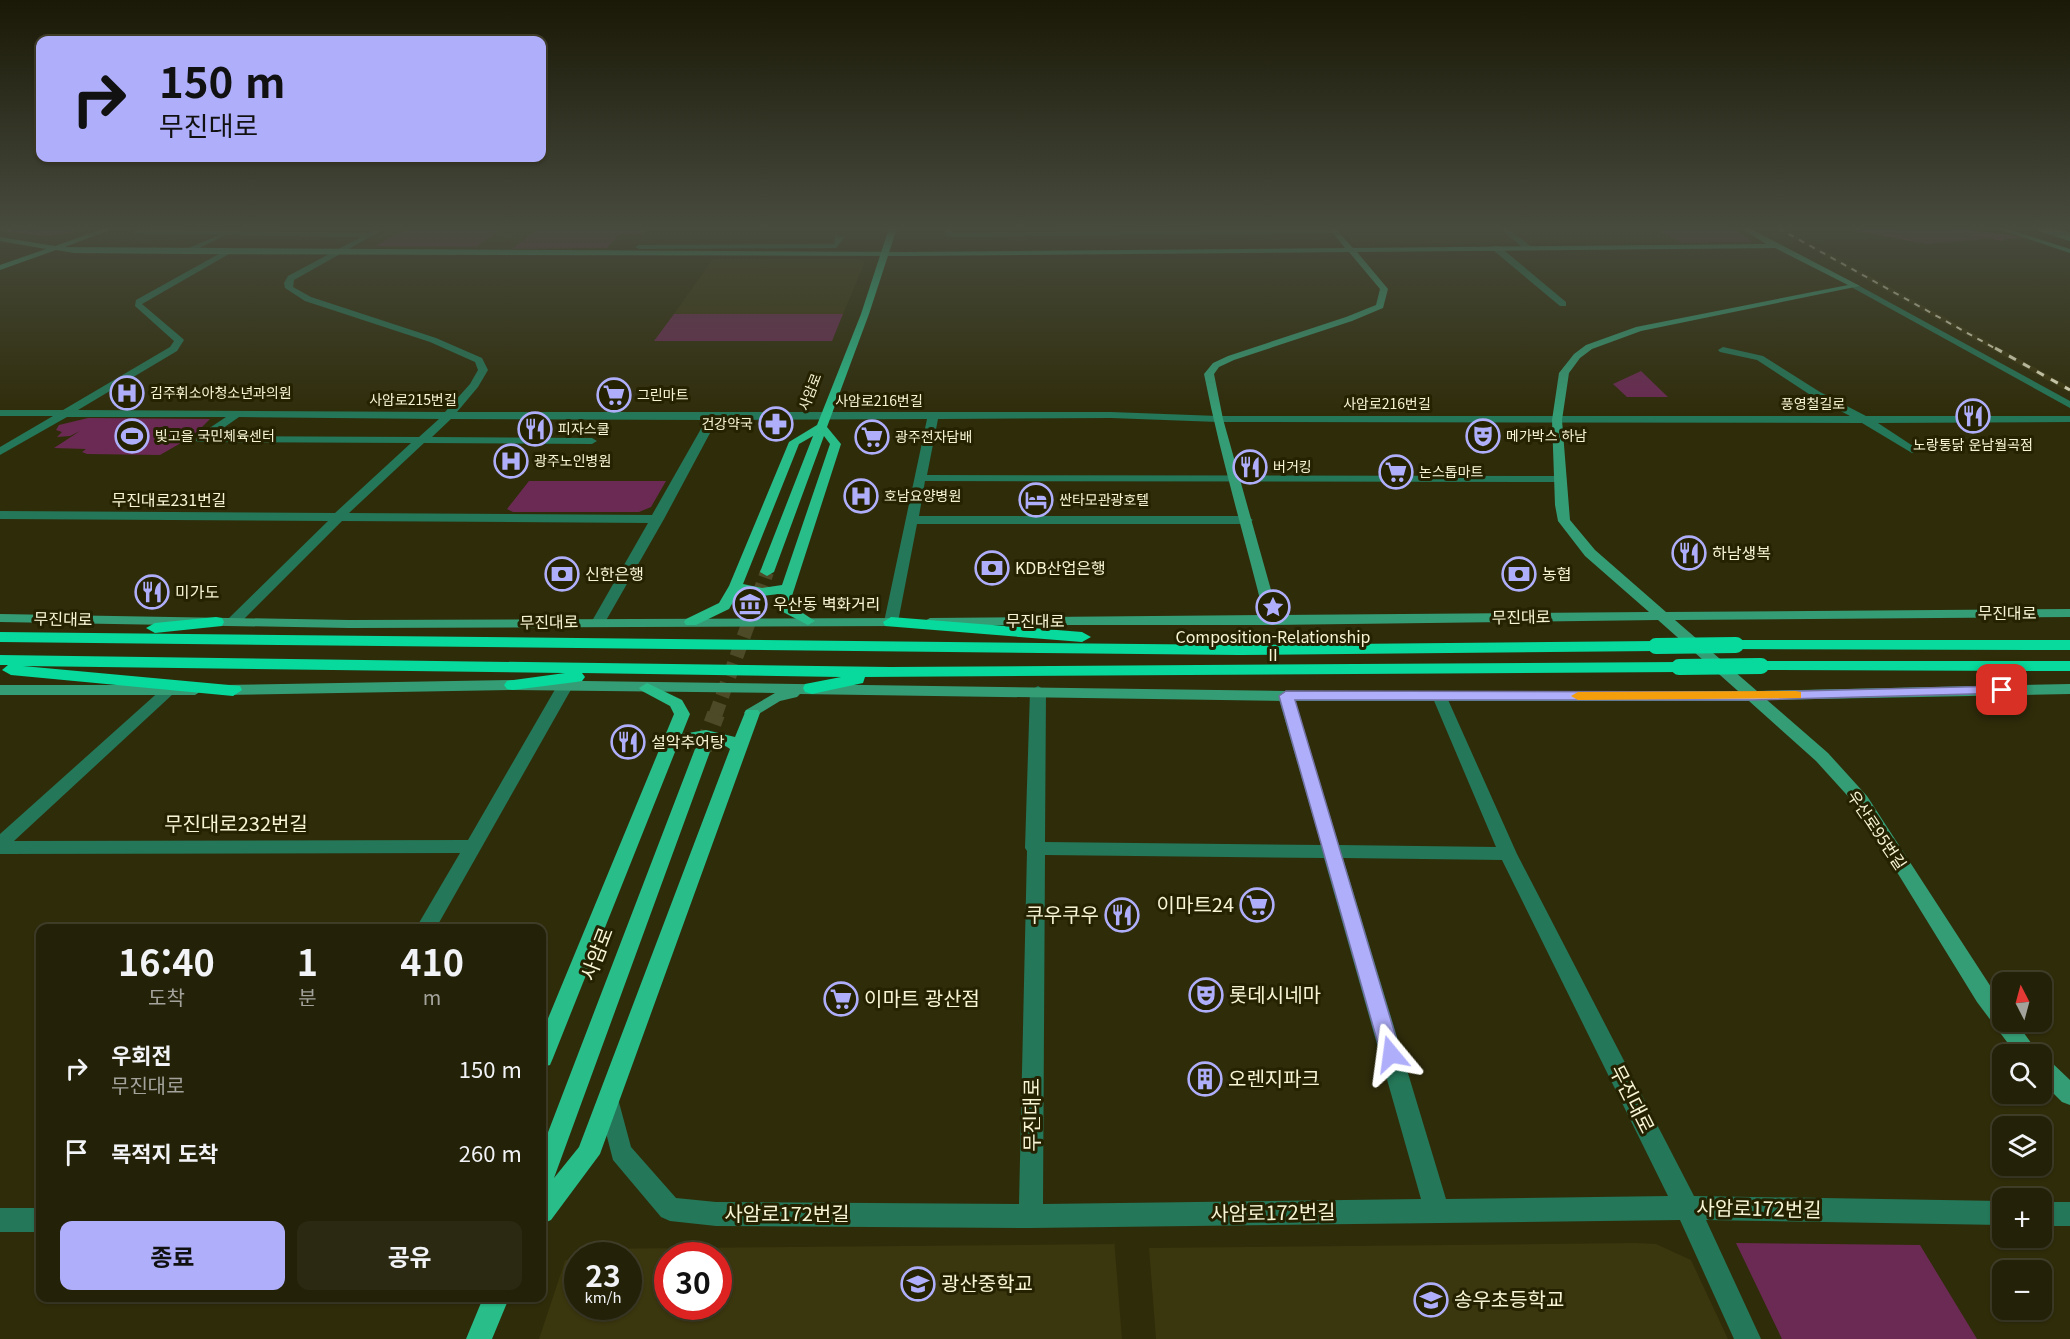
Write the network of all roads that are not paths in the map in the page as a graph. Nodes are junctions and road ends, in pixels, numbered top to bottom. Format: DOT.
graph roads {
  1 [pos="157,290"];
  2 [pos="293,290"];
  3 [pos="872,290"];
  4 [pos="1384,290"];
  5 [pos="1547,290"];
  6 [pos="1833,290"];
  7 [pos="1864,290"];
  8 [pos="1563,304"];
  9 [pos="1723,350"];
  10 [pos="2070,405"];
  11 [pos="0,413"];
  12 [pos="65,413"];
  13 [pos="236,415"];
  14 [pos="448,415"];
  15 [pos="933,416"];
  16 [pos="713,417"];
  17 [pos="1218,419"];
  18 [pos="1864,419"];
  19 [pos="2070,419"];
  20 [pos="1557,420"];
  21 [pos="824,421"];
  22 [pos="564,428"];
  23 [pos="0,438"];
  24 [pos="24,438"];
  25 [pos="420,440"];
  26 [pos="592,441"];
  27 [pos="1912,450"];
  28 [pos="0,452"];
  29 [pos="921,478"];
  30 [pos="1236,478"];
  31 [pos="1561,479"];
  32 [pos="0,515"];
  33 [pos="339,518"];
  34 [pos="658,519"];
  35 [pos="912,520"];
  36 [pos="1247,520"];
  37 [pos="768,572"];
  38 [pos="736,586"];
  39 [pos="788,587"];
  40 [pos="2070,613"];
  41 [pos="1659,615"];
  42 [pos="0,618"];
  43 [pos="599,621"];
  44 [pos="807,621"];
  45 [pos="1272,621"];
  46 [pos="224,622"];
  47 [pos="691,622"];
  48 [pos="891,622"];
  49 [pos="0,637"];
  50 [pos="61,637"];
  51 [pos="2070,645"];
  52 [pos="1240,650"];
  53 [pos="0,660"];
  54 [pos="2070,666"];
  55 [pos="640,668"];
  56 [pos="0,669"];
  57 [pos="890,672"];
  58 [pos="513,685"];
  59 [pos="565,686"];
  60 [pos="647,688"];
  61 [pos="812,688"];
  62 [pos="2070,689"];
  63 [pos="0,690"];
  64 [pos="233,690"];
  65 [pos="168,691"];
  66 [pos="1038,691"];
  67 [pos="1286,696"];
  68 [pos="1440,696"];
  69 [pos="1753,696"];
  70 [pos="752,713"];
  71 [pos="671,742"];
  72 [pos="738,747"];
  73 [pos="703,749"];
  74 [pos="0,846"];
  75 [pos="472,846"];
  76 [pos="1034,848"];
  77 [pos="1332,852"];
  78 [pos="1508,854"];
  79 [pos="428,924"];
  80 [pos="2020,1044"];
  81 [pos="546,1048"];
  82 [pos="2052,1078"];
  83 [pos="2070,1095"];
  84 [pos="609,1102"];
  85 [pos="546,1167"];
  86 [pos="546,1207"];
  87 [pos="1687,1208"];
  88 [pos="1437,1211"];
  89 [pos="1992,1213"];
  90 [pos="2052,1214"];
  91 [pos="2070,1214"];
  92 [pos="1031,1215"];
  93 [pos="0,1220"];
  94 [pos="36,1220"];
  95 [pos="494,1302"];
  96 [pos="479,1339"];
  97 [pos="1748,1339"];
  1 -- 12 [label="street"];
  2 -- 14 [label="street"];
  3 -- 21 [label="main road, 사암로"];
  4 -- 17 [label="street"];
  5 -- 8 [label="street"];
  6 -- 20 [label="street"];
  7 -- 10 [label="street"];
  9 -- 18 [label="street"];
  11 -- 12 [label="street, 사암로215번길"];
  12 -- 13 [label="street, 사암로215번길"];
  12 -- 24 [label="street"];
  13 -- 14 [label="street, 사암로215번길"];
  13 -- 25 [label="street"];
  14 -- 22 [label="street, 사암로215번길"];
  14 -- 25 [label="street"];
  15 -- 17 [label="street, 사암로216번길"];
  15 -- 21 [label="street, 사암로216번길"];
  15 -- 29 [label="street, 사암로216번길"];
  16 -- 21 [label="street, 사암로215번길"];
  16 -- 22 [label="street, 사암로215번길"];
  16 -- 34 [label="street"];
  17 -- 20 [label="street, 사암로216번길"];
  17 -- 30 [label="street"];
  18 -- 19 [label="street, 풍영철길로"];
  18 -- 20 [label="street, 풍영철길로"];
  18 -- 27 [label="street"];
  20 -- 31 [label="street"];
  21 -- 37 [label="main road, 사암로"];
  21 -- 38 [label="main road"];
  21 -- 39 [label="main road"];
  22 -- 25 [label="street"];
  22 -- 26 [label="street"];
  23 -- 24 [label="street"];
  24 -- 28 [label="street"];
  25 -- 33 [label="street"];
  29 -- 30 [label="street"];
  29 -- 35 [label="street, 사암로216번길"];
  30 -- 31 [label="street"];
  30 -- 36 [label="street"];
  31 -- 41 [label="street"];
  32 -- 33 [label="street, 무진대로231번길"];
  33 -- 34 [label="street, 무진대로231번길"];
  33 -- 46 [label="street"];
  34 -- 43 [label="street"];
  35 -- 36 [label="street"];
  35 -- 48 [label="street, 사암로216번길"];
  36 -- 45 [label="street"];
  38 -- 39 [label="main road"];
  38 -- 47 [label="main road"];
  39 -- 44 [label="main road"];
  40 -- 41 [label="street, 무진대로"];
  41 -- 45 [label="street, 무진대로"];
  41 -- 69 [label="street, 우산로95번길"];
  42 -- 46 [label="street, 무진대로"];
  43 -- 46 [label="street, 무진대로"];
  43 -- 47 [label="street, 무진대로"];
  44 -- 47 [label="street, 무진대로"];
  44 -- 48 [label="street, 무진대로"];
  45 -- 48 [label="street, 무진대로"];
  46 -- 50 [label="highway"];
  48 -- 52 [label="highway"];
  49 -- 50 [label="highway, 무진대로"];
  50 -- 52 [label="highway, 무진대로"];
  51 -- 52 [label="highway, 무진대로, bridge"];
  53 -- 55 [label="highway"];
  54 -- 57 [label="highway, bridge"];
  55 -- 57 [label="highway"];
  55 -- 58 [label="highway"];
  56 -- 64 [label="highway"];
  57 -- 61 [label="highway"];
  58 -- 59 [label="street"];
  58 -- 64 [label="street"];
  59 -- 60 [label="street"];
  59 -- 75 [label="street"];
  60 -- 61 [label="street"];
  60 -- 71 [label="main road"];
  61 -- 66 [label="street"];
  61 -- 70 [label="street"];
  62 -- 69 [label="street"];
  63 -- 65 [label="street"];
  64 -- 65 [label="street"];
  65 -- 74 [label="street, 무진대로232번길"];
  66 -- 67 [label="street"];
  66 -- 76 [label="street, 무진대로"];
  67 -- 68 [label="street"];
  67 -- 77 [label="street"];
  68 -- 69 [label="street"];
  68 -- 78 [label="street, 무진대로"];
  69 -- 80 [label="street, 우산로95번길"];
  70 -- 72 [label="main road"];
  71 -- 72 [label="main road"];
  71 -- 81 [label="main road"];
  72 -- 84 [label="main road"];
  73 -- 85 [label="main road, 사암로"];
  74 -- 75 [label="street, 무진대로232번길"];
  75 -- 79 [label="street"];
  76 -- 77 [label="street"];
  76 -- 92 [label="street, 무진대로"];
  77 -- 78 [label="street"];
  77 -- 88 [label="street"];
  78 -- 87 [label="street, 무진대로"];
  82 -- 83 [label="street"];
  84 -- 86 [label="main road"];
  84 -- 92 [label="street, 사암로172번길"];
  87 -- 88 [label="street, 사암로172번길"];
  87 -- 89 [label="street, 사암로172번길"];
  87 -- 97 [label="street, 무진대로"];
  88 -- 92 [label="street, 사암로172번길"];
  90 -- 91 [label="street"];
  93 -- 94 [label="street"];
  95 -- 96 [label="main road"];
}
